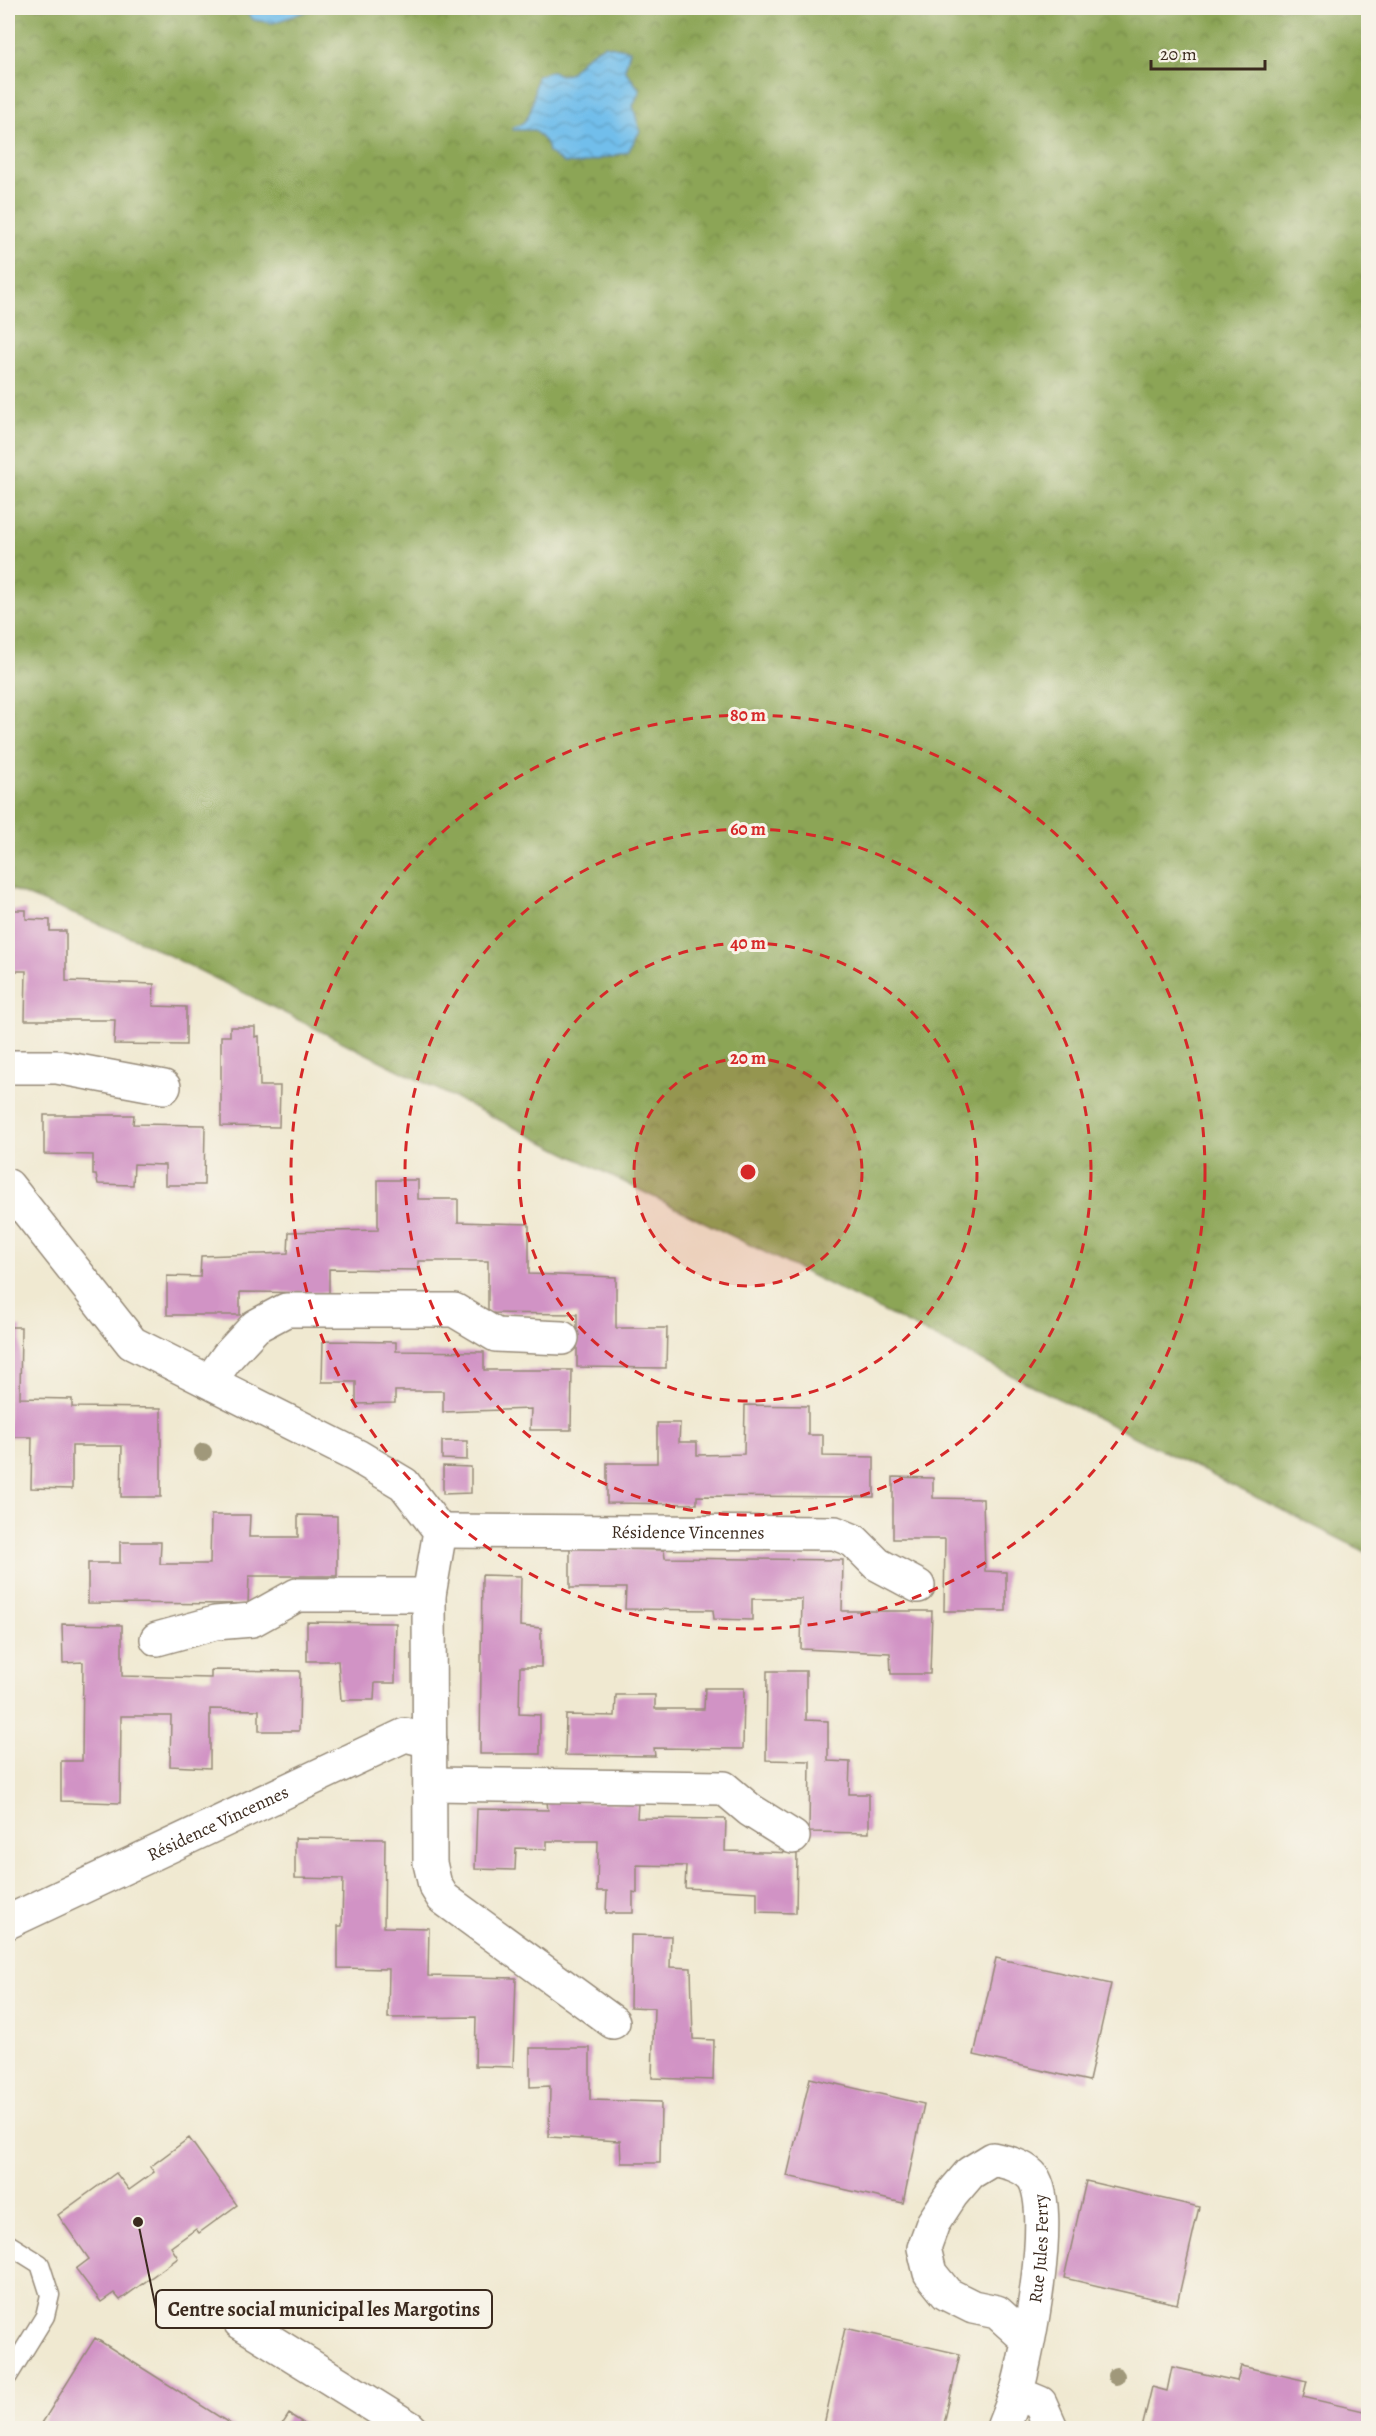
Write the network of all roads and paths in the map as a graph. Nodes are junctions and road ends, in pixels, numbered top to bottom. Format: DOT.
graph roads {
  1 [pos="8,1067"];
  2 [pos="164,1087"];
  3 [pos="8,1186"];
  4 [pos="562,1338"];
  5 [pos="210,1382"];
  6 [pos="441,1531"];
  7 [pos="918,1587"];
  8 [pos="429,1595"];
  9 [pos="157,1639"];
  10 [pos="430,1741"];
  11 [pos="432,1784"];
  12 [pos="793,1837"];
  13 [pos="8,1922"];
  14 [pos="614,2022"];
  15 [pos="8,2244"];
  16 [pos="240,2322"];
  17 [pos="1028,2340"];
  18 [pos="8,2376"];
  19 [pos="1016,2393"];
  20 [pos="410,2428"];
  21 [pos="1003,2428"];
  22 [pos="1051,2428"];
  1 -- 2 [label="street"];
  3 -- 5 [label="street"];
  4 -- 5 [label="street"];
  5 -- 6 [label="street"];
  6 -- 7 [label="street, Résidence Vincennes"];
  6 -- 8 [label="street"];
  8 -- 9 [label="street"];
  8 -- 10 [label="street"];
  10 -- 11 [label="street"];
  10 -- 13 [label="street, Résidence Vincennes"];
  11 -- 12 [label="street"];
  11 -- 14 [label="street"];
  15 -- 18 [label="lane"];
  16 -- 20 [label="street"];
  17 -- 17 [label="street, Rue Jules Ferry"];
  17 -- 19 [label="street, Rue Jules Ferry"];
  19 -- 21 [label="street, Rue Jules Ferry"];
  19 -- 22 [label="street"];
}
